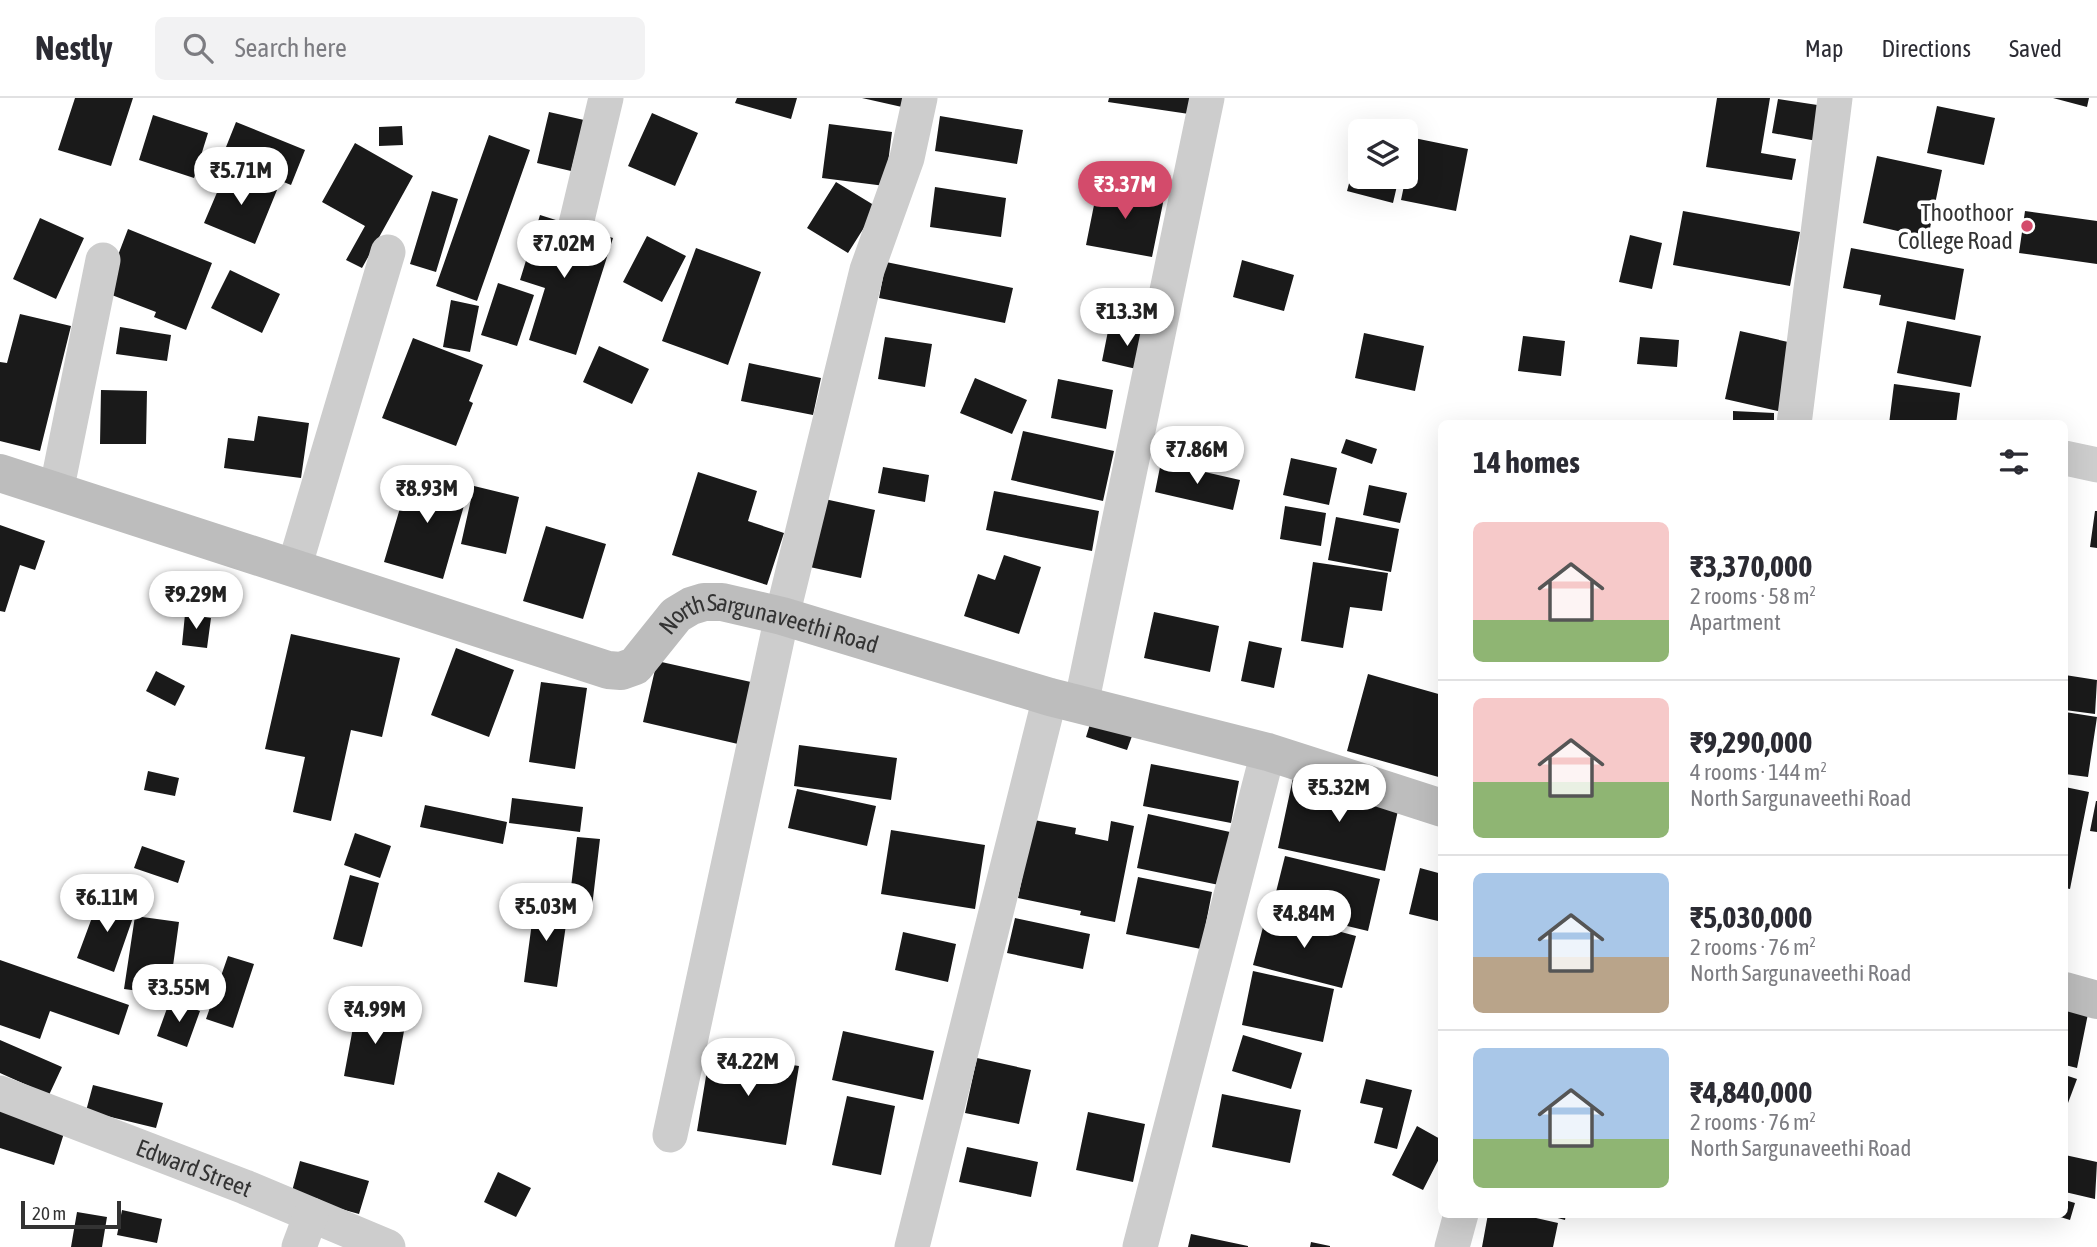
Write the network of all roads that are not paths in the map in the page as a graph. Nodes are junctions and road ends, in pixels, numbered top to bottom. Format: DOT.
graph roads {
  1 [pos="606,98"];
  2 [pos="920,98"];
  3 [pos="1207,98"];
  4 [pos="1836,98"];
  5 [pos="576,224"];
  6 [pos="388,252"];
  7 [pos="103,260"];
  8 [pos="1795,420"];
  9 [pos="2068,459"];
  10 [pos="2097,465"];
  11 [pos="0,473"];
  12 [pos="56,492"];
  13 [pos="294,568"];
  14 [pos="782,615"];
  15 [pos="1066,701"];
  16 [pos="1268,752"];
  17 [pos="1438,807"];
  18 [pos="2068,992"];
  19 [pos="2097,1000"];
  20 [pos="0,1093"];
  21 [pos="670,1135"];
  22 [pos="311,1215"];
  23 [pos="1460,1218"];
  24 [pos="299,1247"];
  25 [pos="388,1247"];
  26 [pos="912,1247"];
  27 [pos="1140,1247"];
  28 [pos="1452,1247"];
  1 -- 5 [label="street"];
  2 -- 14 [label="street"];
  3 -- 15 [label="street"];
  4 -- 8 [label="street"];
  6 -- 13 [label="street"];
  7 -- 12 [label="street"];
  9 -- 10 [label="street"];
  11 -- 12 [label="street, North Sargunaveethi Road"];
  12 -- 13 [label="street, North Sargunaveethi Road"];
  13 -- 14 [label="street, North Sargunaveethi Road"];
  14 -- 15 [label="street, North Sargunaveethi Road"];
  14 -- 21 [label="street"];
  15 -- 16 [label="street, North Sargunaveethi Road"];
  15 -- 26 [label="street"];
  16 -- 17 [label="street, North Sargunaveethi Road"];
  16 -- 27 [label="street"];
  18 -- 19 [label="street"];
  20 -- 22 [label="street, Edward Street"];
  22 -- 24 [label="street"];
  22 -- 25 [label="street, Edward Street"];
  23 -- 28 [label="street"];
}
